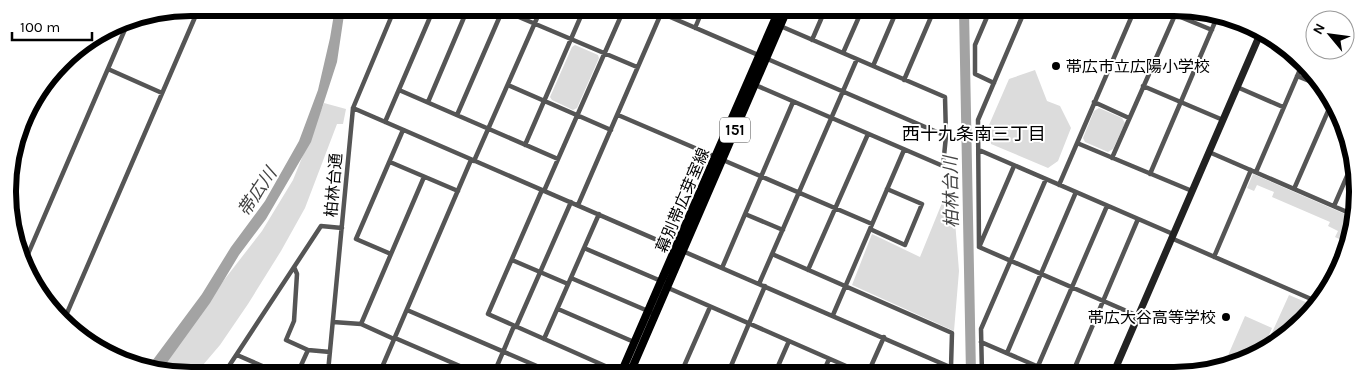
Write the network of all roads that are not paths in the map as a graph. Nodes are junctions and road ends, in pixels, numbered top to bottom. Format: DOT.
graph roads {
  1 [pos="700,16"];
  2 [pos="778,16"];
  3 [pos="782,16"];
  4 [pos="822,16"];
  5 [pos="859,16"];
  6 [pos="894,16"];
  7 [pos="931,16"];
  8 [pos="987,16"];
  9 [pos="1023,16"];
  10 [pos="1132,16"];
  11 [pos="1174,16"];
  12 [pos="195,17"];
  13 [pos="391,17"];
  14 [pos="430,17"];
  15 [pos="464,17"];
  16 [pos="499,17"];
  17 [pos="520,17"];
  18 [pos="537,17"];
  19 [pos="581,17"];
  20 [pos="621,17"];
  21 [pos="660,17"];
  22 [pos="673,17"];
  23 [pos="1181,17"];
  24 [pos="1215,21"];
  25 [pos="534,23"];
  26 [pos="777,24"];
  27 [pos="695,28"];
  28 [pos="125,30"];
  29 [pos="1212,30"];
  30 [pos="1258,38"];
  31 [pos="571,39"];
  32 [pos="812,40"];
  33 [pos="605,53"];
  34 [pos="843,53"];
  35 [pos="762,57"];
  36 [pos="857,59"];
  37 [pos="873,66"];
  38 [pos="637,67"];
  39 [pos="108,69"];
  40 [pos="1300,70"];
  41 [pos="1297,76"];
  42 [pos="904,80"];
  43 [pos="1310,81"];
  44 [pos="751,83"];
  45 [pos="994,83"];
  46 [pos="508,85"];
  47 [pos="1143,86"];
  48 [pos="1237,87"];
  49 [pos="399,90"];
  50 [pos="843,91"];
  51 [pos="162,93"];
  52 [pos="544,101"];
  53 [pos="428,102"];
  54 [pos="793,102"];
  55 [pos="1094,102"];
  56 [pos="1180,103"];
  57 [pos="1283,107"];
  58 [pos="353,108"];
  59 [pos="1329,110"];
  60 [pos="457,115"];
  61 [pos="618,115"];
  62 [pos="578,116"];
  63 [pos="832,118"];
  64 [pos="1129,118"];
  65 [pos="1223,120"];
  66 [pos="385,122"];
  67 [pos="488,129"];
  68 [pos="404,130"];
  69 [pos="611,130"];
  70 [pos="868,134"];
  71 [pos="946,136"];
  72 [pos="953,139"];
  73 [pos="1077,143"];
  74 [pos="525,145"];
  75 [pos="904,150"];
  76 [pos="979,150"];
  77 [pos="1209,152"];
  78 [pos="1112,158"];
  79 [pos="558,159"];
  80 [pos="718,159"];
  81 [pos="473,160"];
  82 [pos="390,162"];
  83 [pos="1014,166"];
  84 [pos="1251,170"];
  85 [pos="1256,172"];
  86 [pos="1150,174"];
  87 [pos="1348,175"];
  88 [pos="424,177"];
  89 [pos="761,178"];
  90 [pos="1046,179"];
  91 [pos="1059,185"];
  92 [pos="887,189"];
  93 [pos="1294,189"];
  94 [pos="543,190"];
  95 [pos="458,191"];
  96 [pos="1192,191"];
  97 [pos="1076,192"];
  98 [pos="799,193"];
  99 [pos="571,202"];
  100 [pos="578,206"];
  101 [pos="1107,206"];
  102 [pos="1334,206"];
  103 [pos="835,209"];
  104 [pos="1347,211"];
  105 [pos="599,214"];
  106 [pos="746,214"];
  107 [pos="1138,219"];
  108 [pos="871,227"];
  109 [pos="342,228"];
  110 [pos="783,230"];
  111 [pos="1172,236"];
  112 [pos="979,247"];
  113 [pos="584,248"];
  114 [pos="680,249"];
  115 [pos="28,254"];
  116 [pos="391,254"];
  117 [pos="772,254"];
  118 [pos="1214,257"];
  119 [pos="512,260"];
  120 [pos="1010,261"];
  121 [pos="294,267"];
  122 [pos="722,268"];
  123 [pos="808,270"];
  124 [pos="540,272"];
  125 [pos="1041,274"];
  126 [pos="571,278"];
  127 [pos="661,281"];
  128 [pos="568,284"];
  129 [pos="759,284"];
  130 [pos="765,286"];
  131 [pos="845,286"];
  132 [pos="667,288"];
  133 [pos="1072,288"];
  134 [pos="1312,299"];
  135 [pos="1103,301"];
  136 [pos="710,307"];
  137 [pos="558,309"];
  138 [pos="407,310"];
  139 [pos="652,312"];
  140 [pos="67,314"];
  141 [pos="833,315"];
  142 [pos="1138,316"];
  143 [pos="333,322"];
  144 [pos="361,324"];
  145 [pos="749,324"];
  146 [pos="515,327"];
  147 [pos="884,337"];
  148 [pos="394,338"];
  149 [pos="544,339"];
  150 [pos="789,341"];
  151 [pos="635,342"];
  152 [pos="981,342"];
  153 [pos="308,350"];
  154 [pos="503,351"];
  155 [pos="330,352"];
  156 [pos="1007,353"];
  157 [pos="237,355"];
  158 [pos="829,359"];
  159 [pos="255,363"];
  160 [pos="383,365"];
  161 [pos="1038,366"];
  162 [pos="228,367"];
  163 [pos="253,367"];
  164 [pos="264,367"];
  165 [pos="300,367"];
  166 [pos="328,367"];
  167 [pos="388,367"];
  168 [pos="462,367"];
  169 [pos="496,367"];
  170 [pos="539,367"];
  171 [pos="607,367"];
  172 [pos="624,367"];
  173 [pos="632,367"];
  174 [pos="684,367"];
  175 [pos="731,367"];
  176 [pos="778,367"];
  177 [pos="826,367"];
  178 [pos="848,367"];
  179 [pos="871,367"];
  180 [pos="947,367"];
  181 [pos="953,367"];
  182 [pos="982,367"];
  183 [pos="1075,367"];
  184 [pos="1116,367"];
  1 -- 27 [label="street"];
  2 -- 26 [label="main road, 幕別帯広芽室線 / 151"];
  3 -- 26 [label="main road, 幕別帯広芽室線 / 151"];
  4 -- 32 [label="street"];
  5 -- 34 [label="street"];
  6 -- 37 [label="street"];
  7 -- 42 [label="street"];
  8 -- 45 [label="street"];
  9 -- 45 [label="street"];
  10 -- 55 [label="street"];
  11 -- 47 [label="street"];
  12 -- 51 [label="street"];
  13 -- 58 [label="street, 柏林台通"];
  14 -- 49 [label="street"];
  15 -- 53 [label="street"];
  16 -- 60 [label="street"];
  17 -- 25 [label="street"];
  18 -- 25 [label="street"];
  19 -- 31 [label="street"];
  20 -- 33 [label="street"];
  21 -- 38 [label="street"];
  22 -- 27 [label="street"];
  23 -- 29 [label="street"];
  24 -- 29 [label="street"];
  25 -- 31 [label="street"];
  25 -- 46 [label="street"];
  26 -- 32 [label="street"];
  26 -- 35 [label="main road, 幕別帯広芽室線 / 151"];
  27 -- 35 [label="street"];
  28 -- 39 [label="street"];
  29 -- 56 [label="street"];
  30 -- 48 [label="street"];
  31 -- 33 [label="street"];
  31 -- 52 [label="street"];
  32 -- 34 [label="street"];
  33 -- 38 [label="street"];
  33 -- 62 [label="street"];
  34 -- 36 [label="street"];
  35 -- 44 [label="main road, 幕別帯広芽室線 / 151"];
  35 -- 50 [label="street"];
  36 -- 37 [label="street"];
  36 -- 50 [label="street"];
  37 -- 42 [label="street"];
  38 -- 61 [label="street"];
  39 -- 51 [label="street"];
  39 -- 115 [label="street"];
  40 -- 41 [label="street"];
  41 -- 43 [label="street"];
  41 -- 57 [label="street"];
  42 -- 71 [label="street"];
  44 -- 54 [label="street"];
  44 -- 80 [label="main road, 幕別帯広芽室線 / 151"];
  45 -- 76 [label="street"];
  46 -- 52 [label="street"];
  46 -- 67 [label="street"];
  47 -- 56 [label="street"];
  47 -- 64 [label="street"];
  48 -- 57 [label="street"];
  48 -- 65 [label="street"];
  49 -- 53 [label="street"];
  49 -- 66 [label="street"];
  50 -- 63 [label="street"];
  50 -- 71 [label="street"];
  51 -- 140 [label="street"];
  52 -- 62 [label="street"];
  52 -- 74 [label="street"];
  53 -- 60 [label="street"];
  54 -- 63 [label="street"];
  54 -- 89 [label="street"];
  55 -- 64 [label="street"];
  55 -- 73 [label="street"];
  56 -- 65 [label="street"];
  56 -- 86 [label="street"];
  57 -- 85 [label="street"];
  58 -- 66 [label="street"];
  58 -- 109 [label="street, 柏林台通"];
  59 -- 93 [label="street"];
  60 -- 67 [label="street"];
  61 -- 69 [label="street"];
  61 -- 80 [label="street"];
  62 -- 69 [label="street"];
  62 -- 79 [label="street"];
  63 -- 70 [label="street"];
  63 -- 98 [label="street"];
  64 -- 78 [label="street"];
  65 -- 77 [label="street"];
  66 -- 68 [label="street"];
  67 -- 74 [label="street"];
  67 -- 81 [label="street"];
  68 -- 81 [label="street"];
  68 -- 82 [label="street"];
  69 -- 100 [label="street"];
  70 -- 75 [label="street"];
  70 -- 103 [label="street"];
  71 -- 72 [label="street"];
  71 -- 75 [label="street"];
  73 -- 78 [label="street"];
  73 -- 91 [label="street"];
  74 -- 79 [label="street"];
  75 -- 92 [label="street"];
  76 -- 83 [label="street"];
  76 -- 112 [label="street"];
  77 -- 84 [label="street"];
  77 -- 96 [label="street"];
  78 -- 86 [label="street"];
  79 -- 94 [label="street"];
  80 -- 89 [label="street"];
  80 -- 114 [label="main road, 幕別帯広芽室線 / 151"];
  81 -- 94 [label="street"];
  81 -- 95 [label="street"];
  82 -- 88 [label="street"];
  82 -- 116 [label="street"];
  83 -- 90 [label="street"];
  83 -- 112 [label="street"];
  84 -- 85 [label="street"];
  84 -- 118 [label="street"];
  85 -- 93 [label="street"];
  86 -- 96 [label="street"];
  87 -- 102 [label="street"];
  88 -- 95 [label="street"];
  88 -- 116 [label="street"];
  89 -- 98 [label="street"];
  89 -- 106 [label="street"];
  90 -- 91 [label="street"];
  90 -- 120 [label="street"];
  91 -- 97 [label="street"];
  92 -- 108 [label="street"];
  92 -- 108 [label="street"];
  93 -- 102 [label="street"];
  94 -- 99 [label="street"];
  94 -- 119 [label="street"];
  95 -- 138 [label="street"];
  96 -- 111 [label="street"];
  97 -- 101 [label="street"];
  97 -- 125 [label="street"];
  98 -- 103 [label="street"];
  98 -- 110 [label="street"];
  99 -- 100 [label="street"];
  99 -- 124 [label="street"];
  100 -- 105 [label="street"];
  101 -- 107 [label="street"];
  101 -- 133 [label="street"];
  102 -- 104 [label="street"];
  103 -- 108 [label="street"];
  103 -- 123 [label="street"];
  105 -- 113 [label="street"];
  105 -- 114 [label="street"];
  106 -- 110 [label="street"];
  106 -- 122 [label="street"];
  107 -- 111 [label="street"];
  107 -- 135 [label="street"];
  108 -- 131 [label="street"];
  109 -- 121 [label="street"];
  109 -- 143 [label="street, 柏林台通"];
  110 -- 117 [label="street"];
  111 -- 118 [label="street"];
  111 -- 142 [label="street"];
  112 -- 120 [label="street"];
  113 -- 126 [label="street"];
  113 -- 127 [label="street"];
  114 -- 122 [label="street"];
  114 -- 127 [label="main road, 幕別帯広芽室線 / 151"];
  114 -- 132 [label="main road, 幕別帯広芽室線 / 151"];
  116 -- 144 [label="street"];
  117 -- 123 [label="street"];
  117 -- 129 [label="street"];
  118 -- 134 [label="street"];
  119 -- 124 [label="street"];
  119 -- 146 [label="street"];
  120 -- 125 [label="street"];
  120 -- 152 [label="street"];
  121 -- 153 [label="street"];
  121 -- 157 [label="street"];
  122 -- 129 [label="street"];
  123 -- 131 [label="street"];
  124 -- 128 [label="street"];
  124 -- 146 [label="street"];
  125 -- 133 [label="street"];
  125 -- 156 [label="street"];
  126 -- 128 [label="street"];
  126 -- 139 [label="street"];
  127 -- 132 [label="street"];
  127 -- 139 [label="main road, 幕別帯広芽室線 / 151"];
  128 -- 137 [label="street"];
  129 -- 130 [label="street"];
  130 -- 141 [label="street"];
  130 -- 145 [label="street"];
  131 -- 141 [label="street"];
  131 -- 181 [label="street"];
  132 -- 136 [label="street"];
  132 -- 139 [label="main road, 幕別帯広芽室線 / 151"];
  133 -- 135 [label="street"];
  133 -- 161 [label="street"];
  135 -- 142 [label="street"];
  135 -- 183 [label="street"];
  136 -- 145 [label="street"];
  136 -- 174 [label="street"];
  137 -- 149 [label="street"];
  137 -- 151 [label="street"];
  138 -- 148 [label="street"];
  138 -- 154 [label="street"];
  139 -- 151 [label="main road, 幕別帯広芽室線 / 151"];
  139 -- 173 [label="main road, 幕別帯広芽室線 / 151"];
  141 -- 147 [label="street"];
  142 -- 184 [label="street"];
  143 -- 144 [label="street"];
  143 -- 155 [label="street, 柏林台通"];
  144 -- 148 [label="street"];
  145 -- 150 [label="street"];
  145 -- 175 [label="street"];
  146 -- 149 [label="street"];
  146 -- 154 [label="street"];
  147 -- 179 [label="street"];
  147 -- 180 [label="street"];
  148 -- 160 [label="street"];
  148 -- 168 [label="street"];
  149 -- 171 [label="street"];
  150 -- 158 [label="street"];
  150 -- 176 [label="street"];
  151 -- 172 [label="main road, 幕別帯広芽室線 / 151"];
  152 -- 156 [label="street"];
  152 -- 182 [label="street"];
  153 -- 155 [label="street"];
  153 -- 165 [label="street"];
  154 -- 169 [label="street"];
  154 -- 170 [label="street"];
  155 -- 166 [label="street, 柏林台通"];
  156 -- 161 [label="street"];
  157 -- 159 [label="street"];
  157 -- 162 [label="street"];
  158 -- 177 [label="street"];
  158 -- 178 [label="street"];
  159 -- 163 [label="street"];
  159 -- 164 [label="street"];
  160 -- 167 [label="street"];
}
